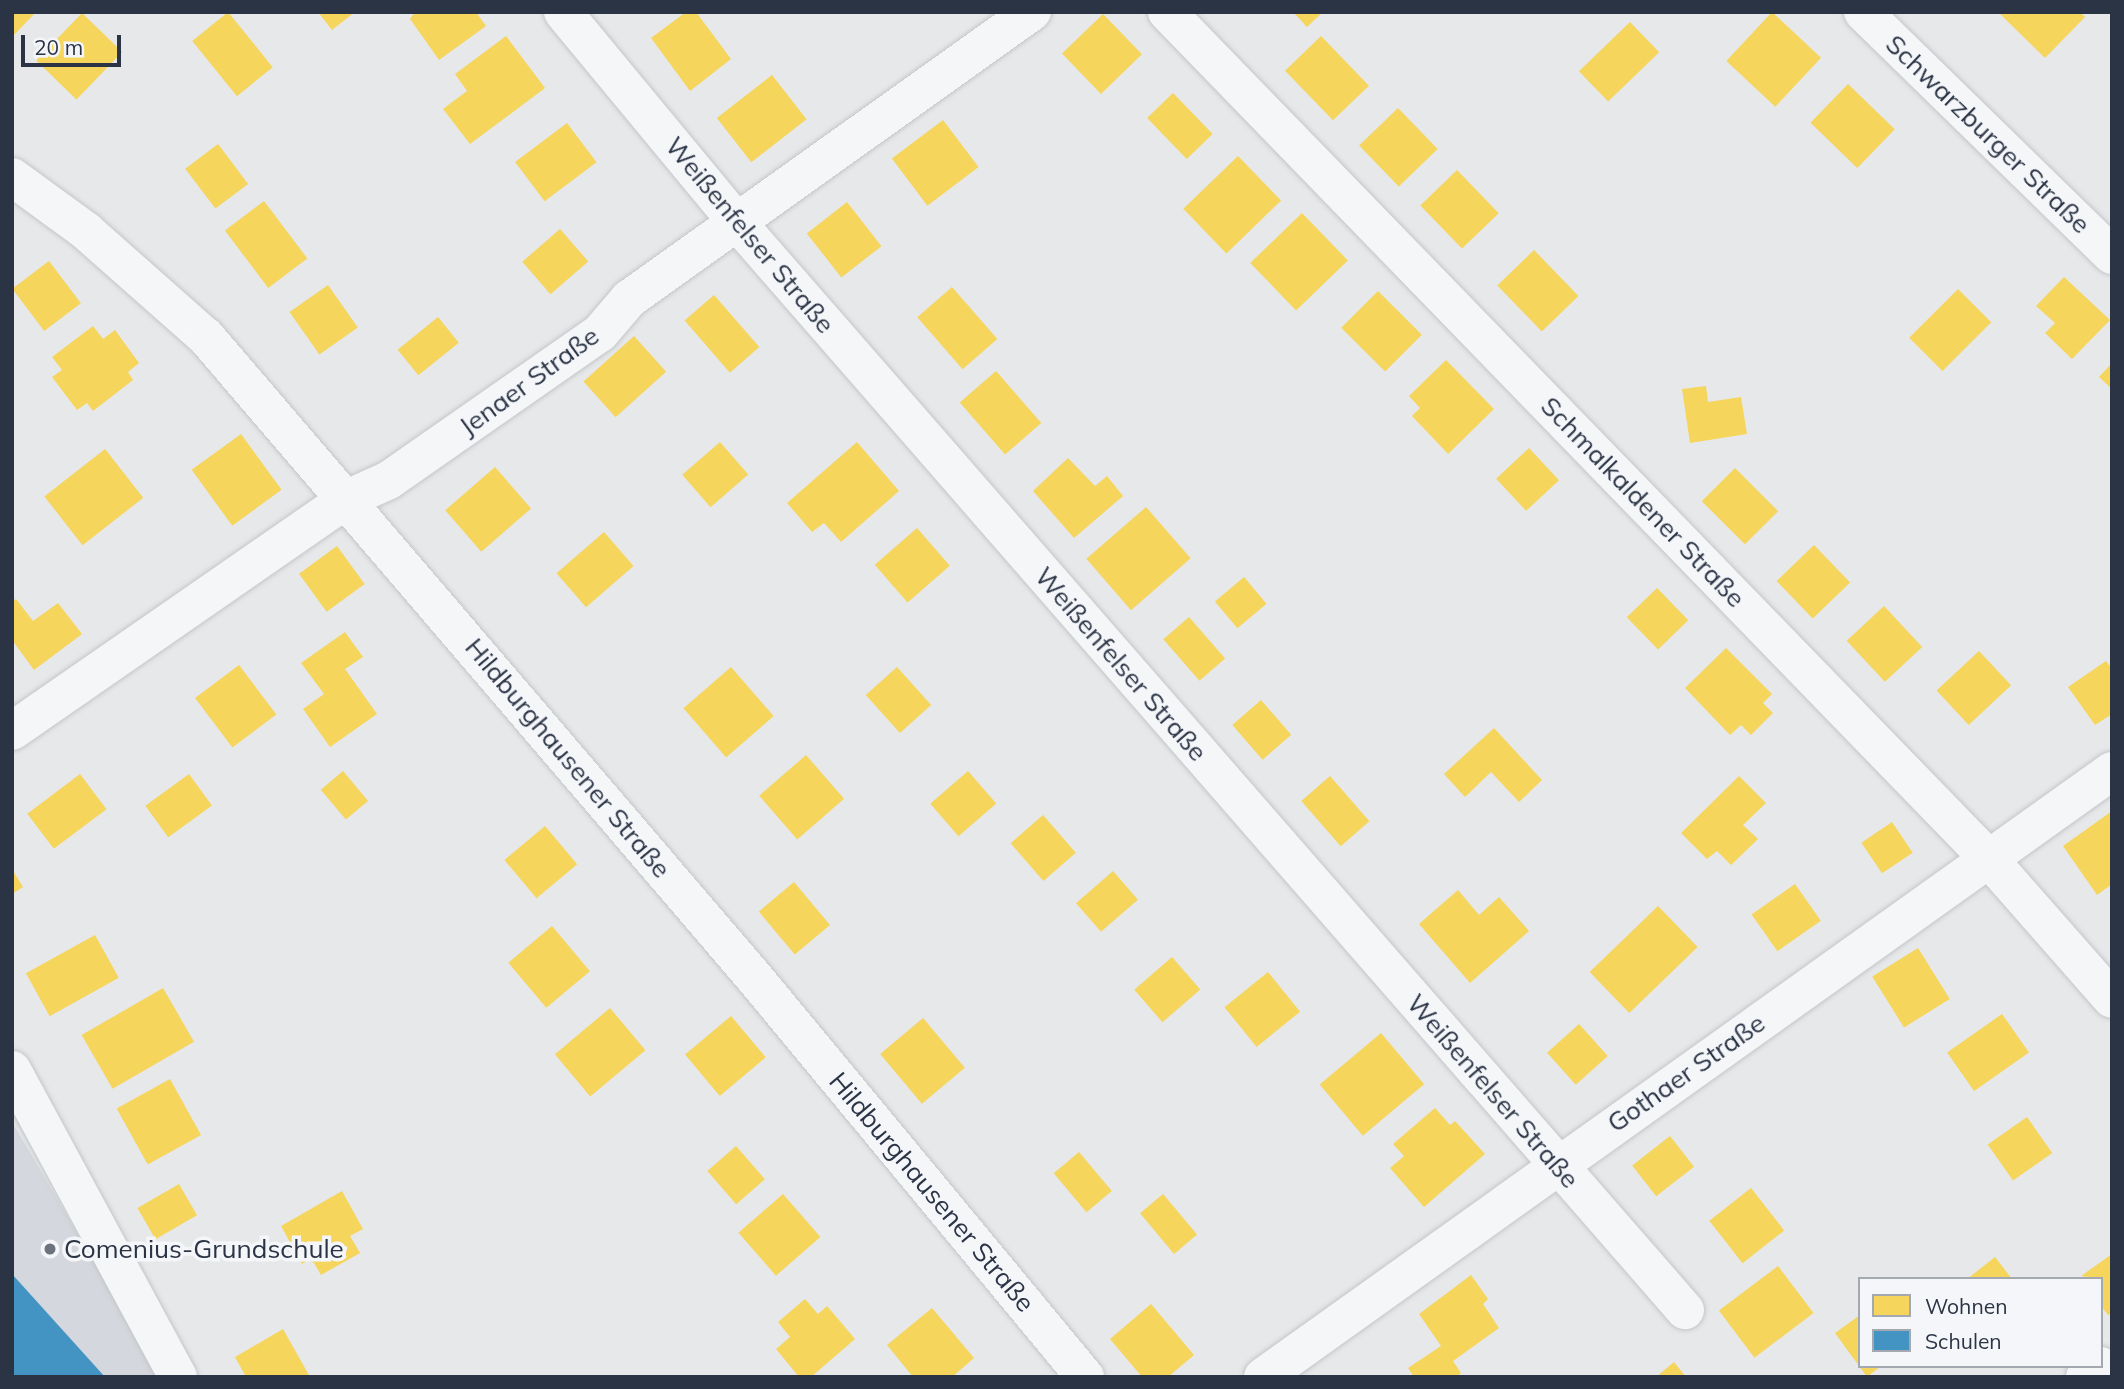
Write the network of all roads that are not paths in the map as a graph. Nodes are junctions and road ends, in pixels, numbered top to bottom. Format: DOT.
graph roads {
  1 [pos="563,12"];
  2 [pos="1032,12"];
  3 [pos="1167,12"];
  4 [pos="1863,12"];
  5 [pos="12,177"];
  6 [pos="735,220"];
  7 [pos="2112,255"];
  8 [pos="347,499"];
  9 [pos="12,731"];
  10 [pos="2112,771"];
  11 [pos="1989,859"];
  12 [pos="2112,999"];
  13 [pos="12,1070"];
  14 [pos="1556,1164"];
  15 [pos="1685,1310"];
  16 [pos="178,1377"];
  17 [pos="1085,1377"];
  18 [pos="1263,1377"];
  1 -- 6 [label="street, Weißenfelser Straße"];
  2 -- 6 [label="street, Jenaer Straße"];
  3 -- 11 [label="street, Schmalkaldener Straße"];
  4 -- 7 [label="street, Schwarzburger Straße"];
  5 -- 8 [label="street, Hildburghausener Straße"];
  6 -- 8 [label="street, Jenaer Straße"];
  6 -- 14 [label="street, Weißenfelser Straße"];
  8 -- 9 [label="street, Jenaer Straße"];
  8 -- 17 [label="street, Hildburghausener Straße"];
  10 -- 11 [label="street, Gothaer Straße"];
  11 -- 12 [label="street, Schmalkaldener Straße"];
  11 -- 14 [label="street, Gothaer Straße"];
  13 -- 16 [label="street"];
  14 -- 15 [label="street, Weißenfelser Straße"];
  14 -- 18 [label="street, Gothaer Straße"];
}
